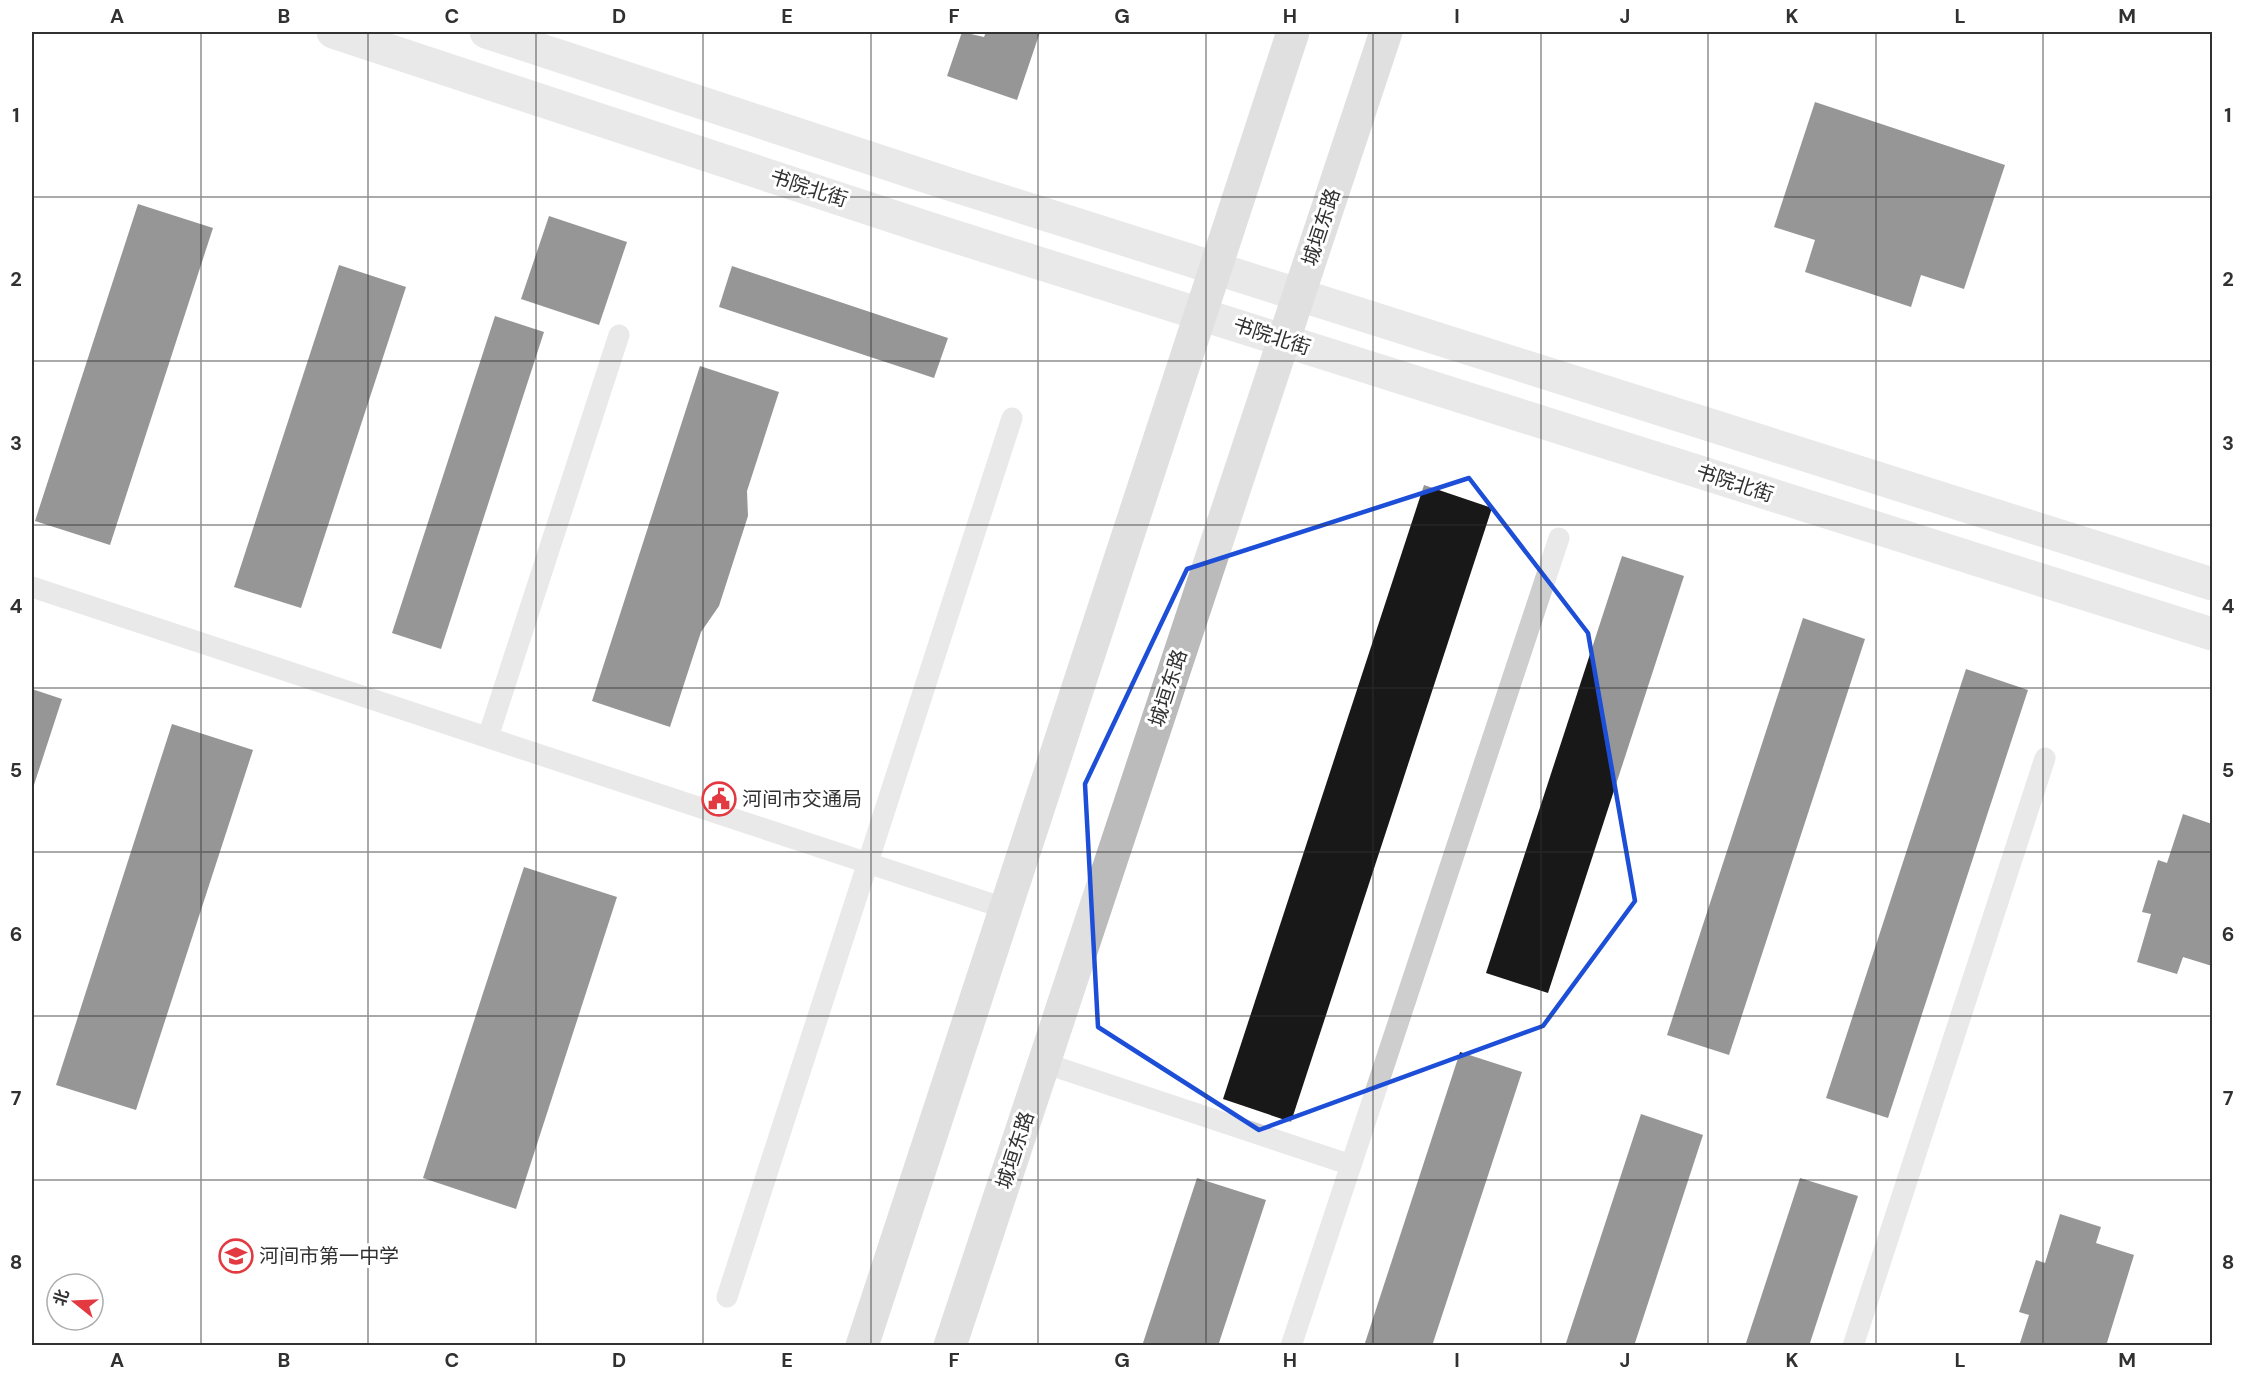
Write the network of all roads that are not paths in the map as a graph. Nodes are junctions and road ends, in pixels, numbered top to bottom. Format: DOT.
graph roads {
  1 [pos="333,32"];
  2 [pos="486,32"];
  3 [pos="1293,32"];
  4 [pos="1386,32"];
  5 [pos="1214,268"];
  6 [pos="1299,295"];
  7 [pos="1199,313"];
  8 [pos="619,335"];
  9 [pos="1283,340"];
  10 [pos="1012,418"];
  11 [pos="1559,538"];
  12 [pos="2212,584"];
  13 [pos="32,587"];
  14 [pos="2212,634"];
  15 [pos="488,737"];
  16 [pos="2045,758"];
  17 [pos="868,862"];
  18 [pos="1004,908"];
  19 [pos="1044,1063"];
  20 [pos="1351,1165"];
  21 [pos="727,1297"];
  22 [pos="862,1346"];
  23 [pos="950,1346"];
  24 [pos="1291,1346"];
  25 [pos="1853,1346"];
  1 -- 7 [label="street, 书院北街"];
  2 -- 5 [label="street"];
  3 -- 5 [label="main road"];
  4 -- 6 [label="main road, 城垣东路"];
  5 -- 6 [label="street"];
  5 -- 7 [label="main road"];
  6 -- 9 [label="main road, 城垣东路"];
  6 -- 12 [label="street"];
  7 -- 9 [label="street, 书院北街"];
  7 -- 18 [label="main road"];
  8 -- 15 [label="lane"];
  9 -- 14 [label="street, 书院北街"];
  9 -- 19 [label="main road, 城垣东路"];
  10 -- 17 [label="lane"];
  11 -- 20 [label="lane"];
  13 -- 15 [label="lane"];
  15 -- 17 [label="lane"];
  16 -- 25 [label="lane"];
  17 -- 18 [label="lane"];
  17 -- 21 [label="lane"];
  18 -- 22 [label="main road"];
  19 -- 20 [label="lane"];
  19 -- 23 [label="main road, 城垣东路"];
  20 -- 24 [label="lane"];
}
